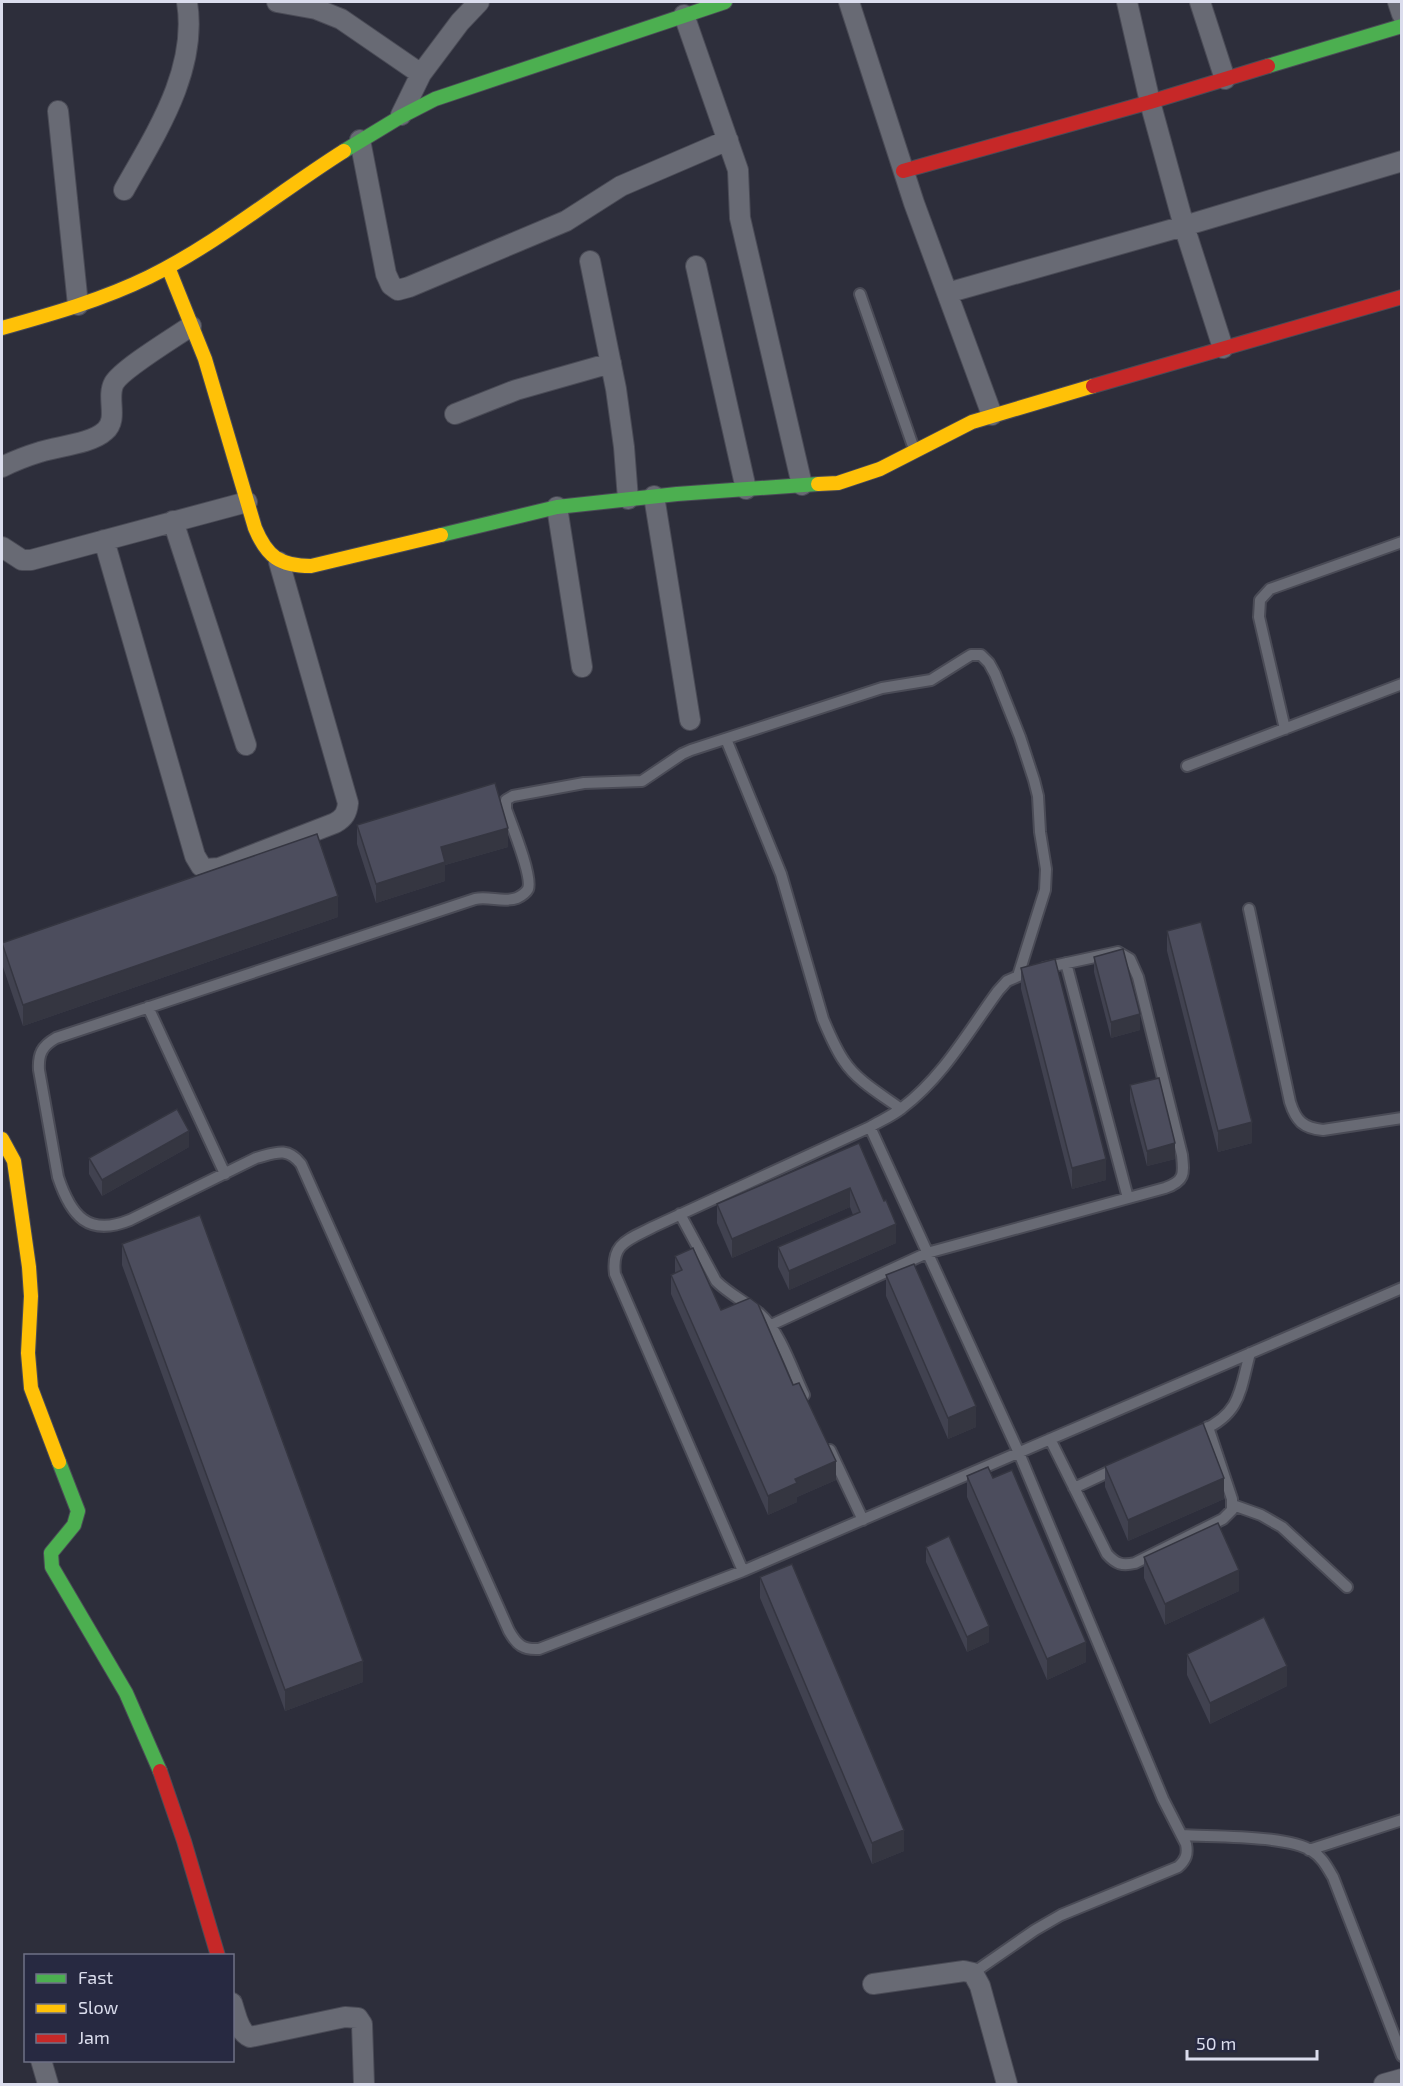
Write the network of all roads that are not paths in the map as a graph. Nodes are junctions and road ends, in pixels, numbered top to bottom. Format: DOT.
graph roads {
  1 [pos="188,2"];
  2 [pos="277,2"];
  3 [pos="479,2"];
  4 [pos="725,2"];
  5 [pos="849,2"];
  6 [pos="1127,2"];
  7 [pos="1200,2"];
  8 [pos="1398,2"];
  9 [pos="314,5"];
  10 [pos="1401,14"];
  11 [pos="684,15"];
  12 [pos="1401,26"];
  13 [pos="421,74"];
  14 [pos="1225,79"];
  15 [pos="1150,102"];
  16 [pos="58,111"];
  17 [pos="401,115"];
  18 [pos="360,140"];
  19 [pos="728,140"];
  20 [pos="1401,160"];
  21 [pos="903,171"];
  22 [pos="124,190"];
  23 [pos="1184,226"];
  24 [pos="590,261"];
  25 [pos="696,266"];
  26 [pos="168,267"];
  27 [pos="946,293"];
  28 [pos="860,294"];
  29 [pos="1401,297"];
  30 [pos="78,305"];
  31 [pos="191,326"];
  32 [pos="2,328"];
  33 [pos="1223,348"];
  34 [pos="611,363"];
  35 [pos="455,414"];
  36 [pos="992,415"];
  37 [pos="914,451"];
  38 [pos="2,467"];
  39 [pos="801,485"];
  40 [pos="746,489"];
  41 [pos="654,496"];
  42 [pos="628,499"];
  43 [pos="247,502"];
  44 [pos="557,507"];
  45 [pos="173,521"];
  46 [pos="104,540"];
  47 [pos="1401,542"];
  48 [pos="2,547"];
  49 [pos="279,562"];
  50 [pos="582,667"];
  51 [pos="1401,684"];
  52 [pos="690,720"];
  53 [pos="1285,729"];
  54 [pos="726,739"];
  55 [pos="246,745"];
  56 [pos="1187,766"];
  57 [pos="1249,909"];
  58 [pos="1066,963"];
  59 [pos="1018,976"];
  60 [pos="148,1007"];
  61 [pos="901,1109"];
  62 [pos="1401,1118"];
  63 [pos="870,1127"];
  64 [pos="2,1139"];
  65 [pos="225,1174"];
  66 [pos="1128,1198"];
  67 [pos="680,1214"];
  68 [pos="927,1253"];
  69 [pos="1401,1288"];
  70 [pos="771,1325"];
  71 [pos="1250,1353"];
  72 [pos="809,1405"];
  73 [pos="1208,1428"];
  74 [pos="824,1437"];
  75 [pos="1187,1437"];
  76 [pos="1050,1439"];
  77 [pos="1019,1453"];
  78 [pos="1125,1464"];
  79 [pos="1074,1488"];
  80 [pos="1233,1505"];
  81 [pos="863,1520"];
  82 [pos="743,1571"];
  83 [pos="1347,1587"];
  84 [pos="1401,1820"];
  85 [pos="1182,1835"];
  86 [pos="1309,1850"];
  87 [pos="217,1954"];
  88 [pos="973,1973"];
  89 [pos="873,1984"];
  90 [pos="234,2009"];
  91 [pos="1401,2056"];
  92 [pos="41,2062"];
  93 [pos="1401,2079"];
  94 [pos="48,2085"];
  95 [pos="364,2085"];
  96 [pos="1007,2085"];
  97 [pos="1384,2085"];
  1 -- 22 [label="street"];
  2 -- 9 [label="street"];
  3 -- 13 [label="street"];
  4 -- 11 [label="street"];
  5 -- 21 [label="street"];
  6 -- 15 [label="street"];
  7 -- 14 [label="street"];
  8 -- 10 [label="street"];
  9 -- 13 [label="street"];
  11 -- 17 [label="street"];
  11 -- 19 [label="street"];
  12 -- 14 [label="street"];
  13 -- 17 [label="street"];
  14 -- 15 [label="street"];
  15 -- 21 [label="street"];
  15 -- 23 [label="street"];
  16 -- 30 [label="street"];
  17 -- 18 [label="street"];
  18 -- 19 [label="street"];
  18 -- 26 [label="street"];
  19 -- 39 [label="street"];
  20 -- 23 [label="street"];
  21 -- 27 [label="street"];
  23 -- 27 [label="street"];
  23 -- 33 [label="street"];
  24 -- 34 [label="street"];
  25 -- 40 [label="street"];
  26 -- 30 [label="street"];
  26 -- 31 [label="street"];
  27 -- 36 [label="street"];
  28 -- 37 [label="lane"];
  29 -- 33 [label="street"];
  30 -- 32 [label="street"];
  31 -- 38 [label="street"];
  31 -- 43 [label="street"];
  33 -- 36 [label="street"];
  34 -- 35 [label="street"];
  34 -- 42 [label="street"];
  36 -- 37 [label="street"];
  37 -- 39 [label="street"];
  39 -- 40 [label="street"];
  40 -- 41 [label="street"];
  41 -- 42 [label="street"];
  41 -- 52 [label="street"];
  42 -- 44 [label="street"];
  43 -- 45 [label="street"];
  43 -- 49 [label="street"];
  44 -- 49 [label="street"];
  44 -- 50 [label="street"];
  45 -- 46 [label="street"];
  45 -- 55 [label="street"];
  46 -- 48 [label="street"];
  46 -- 49 [label="street"];
  47 -- 53 [label="lane"];
  51 -- 53 [label="lane"];
  53 -- 56 [label="lane"];
  54 -- 59 [label="lane"];
  54 -- 60 [label="lane"];
  54 -- 61 [label="lane"];
  57 -- 62 [label="lane"];
  58 -- 59 [label="lane"];
  58 -- 66 [label="lane"];
  58 -- 66 [label="lane"];
  59 -- 61 [label="lane"];
  60 -- 65 [label="lane"];
  60 -- 65 [label="lane"];
  61 -- 63 [label="lane"];
  63 -- 67 [label="lane"];
  63 -- 68 [label="lane"];
  64 -- 87 [label="street"];
  65 -- 82 [label="lane"];
  66 -- 68 [label="lane"];
  67 -- 70 [label="lane"];
  67 -- 82 [label="lane"];
  68 -- 70 [label="lane"];
  68 -- 77 [label="lane"];
  69 -- 71 [label="lane"];
  70 -- 72 [label="lane"];
  71 -- 73 [label="lane"];
  71 -- 76 [label="lane"];
  73 -- 75 [label="lane"];
  73 -- 80 [label="lane"];
  74 -- 81 [label="lane"];
  76 -- 77 [label="lane"];
  76 -- 79 [label="lane"];
  77 -- 81 [label="lane"];
  77 -- 85 [label="lane"];
  78 -- 79 [label="lane"];
  79 -- 80 [label="lane"];
  80 -- 83 [label="lane"];
  81 -- 82 [label="lane"];
  84 -- 86 [label="lane"];
  85 -- 86 [label="lane"];
  85 -- 88 [label="lane"];
  86 -- 91 [label="lane"];
  88 -- 89 [label="street"];
  88 -- 96 [label="street"];
  90 -- 95 [label="street"];
  92 -- 94 [label="street"];
  93 -- 97 [label="street"];
}
